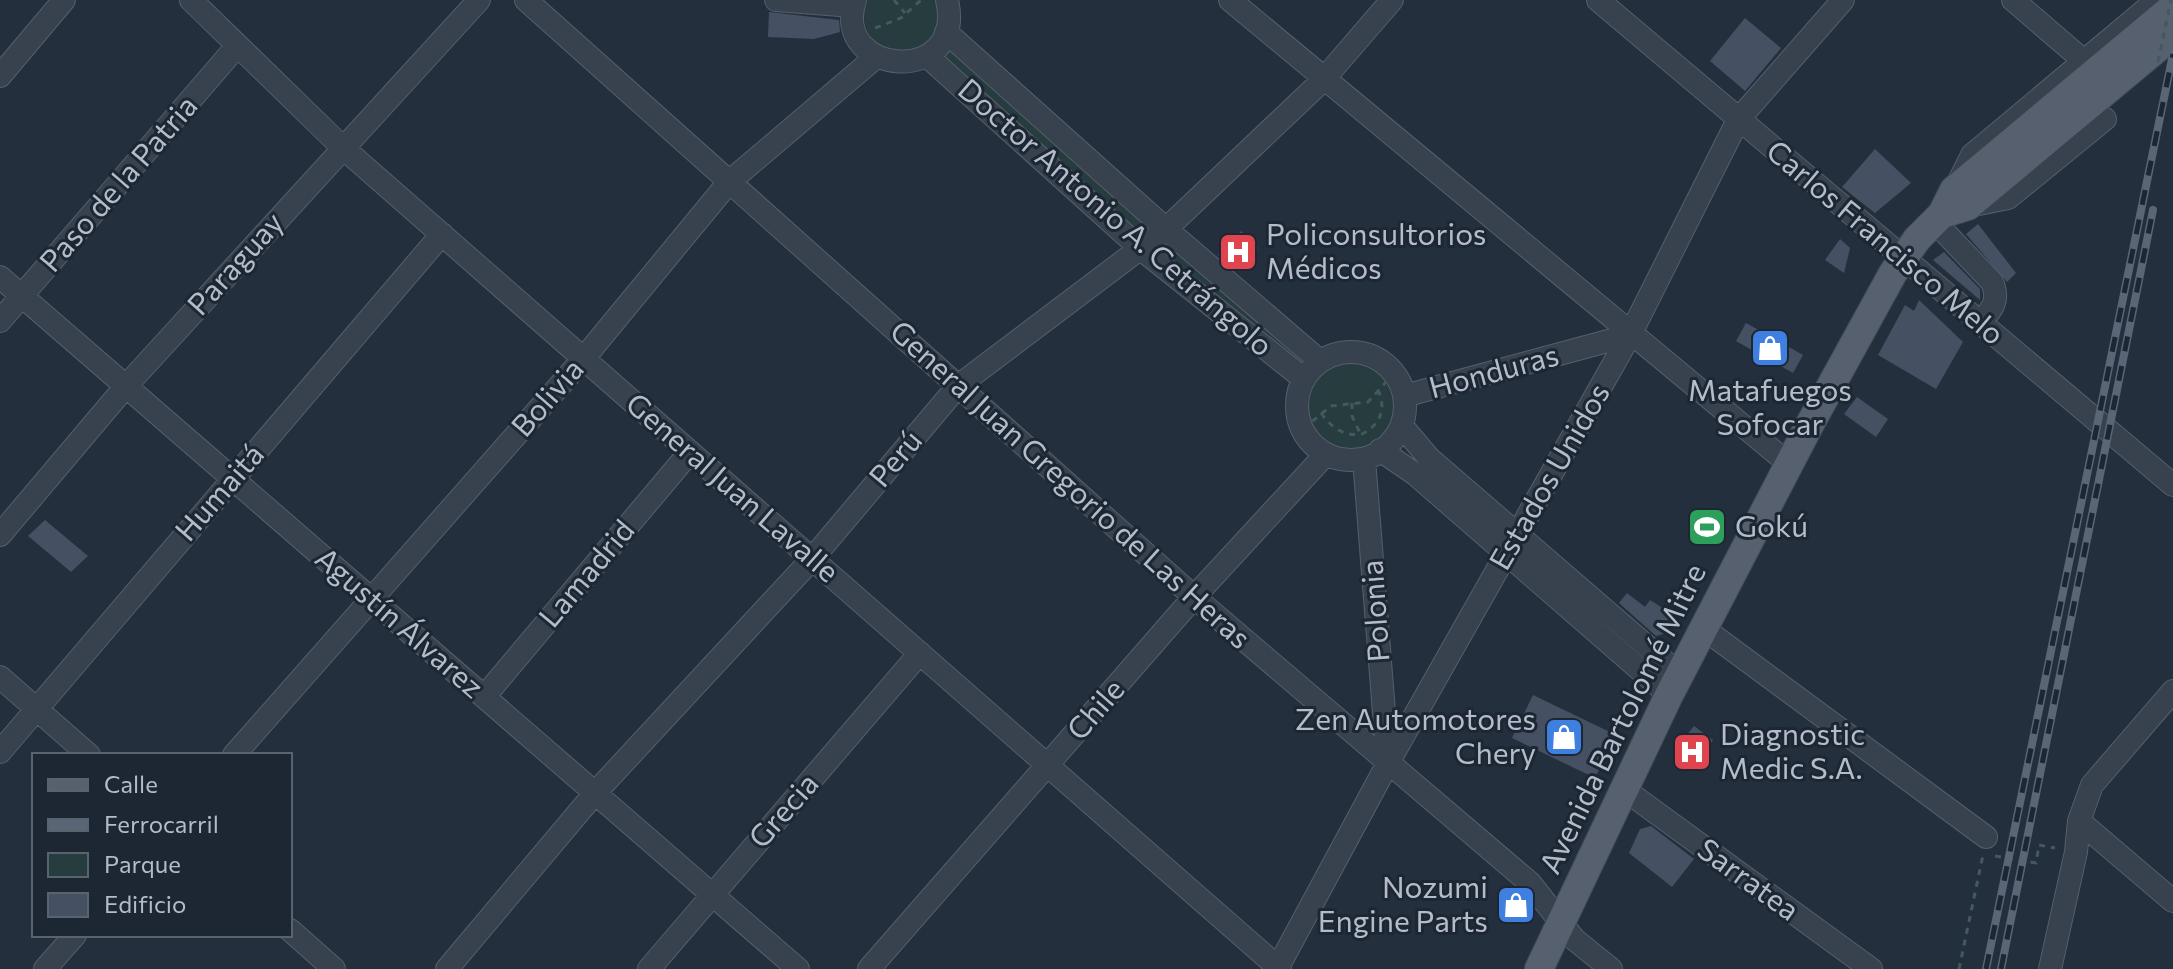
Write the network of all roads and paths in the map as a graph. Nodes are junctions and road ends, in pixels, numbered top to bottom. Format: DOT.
graph roads {
  1 [pos="64,0"];
  2 [pos="191,0"];
  3 [pos="479,0"];
  4 [pos="526,0"];
  5 [pos="776,0"];
  6 [pos="894,0"];
  7 [pos="921,0"];
  8 [pos="947,0"];
  9 [pos="1230,0"];
  10 [pos="1392,0"];
  11 [pos="1598,0"];
  12 [pos="1843,0"];
  13 [pos="2013,0"];
  14 [pos="2157,0"];
  15 [pos="2171,0"];
  16 [pos="2173,7"];
  17 [pos="854,12"];
  18 [pos="905,13"];
  19 [pos="946,32"];
  20 [pos="2173,35"];
  21 [pos="237,46"];
  22 [pos="927,56"];
  23 [pos="876,57"];
  24 [pos="2084,61"];
  25 [pos="2158,62"];
  26 [pos="0,76"];
  27 [pos="1323,80"];
  28 [pos="2105,119"];
  29 [pos="1738,120"];
  30 [pos="342,147"];
  31 [pos="729,182"];
  32 [pos="1949,208"];
  33 [pos="1166,229"];
  34 [pos="442,234"];
  35 [pos="1141,249"];
  36 [pos="1902,258"];
  37 [pos="0,277"];
  38 [pos="23,296"];
  39 [pos="0,321"];
  40 [pos="1980,323"];
  41 [pos="1630,335"];
  42 [pos="584,358"];
  43 [pos="1320,361"];
  44 [pos="1394,373"];
  45 [pos="1304,379"];
  46 [pos="126,386"];
  47 [pos="958,386"];
  48 [pos="1378,390"];
  49 [pos="1404,396"];
  50 [pos="1352,403"];
  51 [pos="1321,413"];
  52 [pos="1402,426"];
  53 [pos="1303,429"];
  54 [pos="1362,434"];
  55 [pos="690,452"];
  56 [pos="1326,454"];
  57 [pos="1372,454"];
  58 [pos="1789,464"];
  59 [pos="232,478"];
  60 [pos="2173,485"];
  61 [pos="0,535"];
  62 [pos="1513,544"];
  63 [pos="812,559"];
  64 [pos="1194,597"];
  65 [pos="371,598"];
  66 [pos="1703,628"];
  67 [pos="920,653"];
  68 [pos="0,677"];
  69 [pos="1674,684"];
  70 [pos="2173,691"];
  71 [pos="484,697"];
  72 [pos="35,708"];
  73 [pos="0,752"];
  74 [pos="87,753"];
  75 [pos="236,753"];
  76 [pos="1388,763"];
  77 [pos="1047,765"];
  78 [pos="1625,790"];
  79 [pos="595,793"];
  80 [pos="2079,821"];
  81 [pos="1984,846"];
  82 [pos="2076,852"];
  83 [pos="713,895"];
  84 [pos="2173,901"];
  85 [pos="1561,922"];
  86 [pos="292,932"];
  87 [pos="73,937"];
  88 [pos="45,969"];
  89 [pos="334,969"];
  90 [pos="447,969"];
  91 [pos="649,969"];
  92 [pos="798,969"];
  93 [pos="869,969"];
  94 [pos="1279,969"];
  95 [pos="1539,969"];
  96 [pos="1611,969"];
  97 [pos="1871,969"];
  98 [pos="1959,969"];
  99 [pos="2050,969"];
  1 -- 26 [label="street"];
  2 -- 21 [label="street, General Juan Lavalle"];
  3 -- 30 [label="street, Paraguay"];
  4 -- 31 [label="street, General Juan Gregorio de Las Heras"];
  5 -- 17 [label="street"];
  6 -- 18 [label="path"];
  7 -- 18 [label="path"];
  8 -- 19 [label="street"];
  9 -- 27 [label="street"];
  10 -- 27 [label="street, Perú"];
  11 -- 29 [label="street, Carlos Francisco Melo"];
  12 -- 29 [label="street, Estados Unidos"];
  13 -- 24 [label="street"];
  14 -- 24 [label="street"];
  15 -- 25 [label="path, bridge"];
  16 -- 32 [label="main road, Avenida Bartolomé Mitre"];
  17 -- 18 [label="path"];
  17 -- 23 [label="street"];
  19 -- 22 [label="street"];
  19 -- 33 [label="street, Doctor Antonio A. Cetrángolo"];
  20 -- 32 [label="main road, Avenida Bartolomé Mitre"];
  21 -- 30 [label="street, General Juan Lavalle"];
  21 -- 38 [label="street, Paso de la Patria"];
  22 -- 23 [label="street"];
  22 -- 35 [label="street, Doctor Antonio A. Cetrángolo"];
  23 -- 31 [label="street, Bolivia"];
  24 -- 32 [label="street"];
  27 -- 33 [label="street, Perú"];
  27 -- 41 [label="street"];
  28 -- 32 [label="street"];
  29 -- 36 [label="street, Carlos Francisco Melo"];
  29 -- 41 [label="street, Estados Unidos"];
  30 -- 34 [label="street, General Juan Lavalle"];
  30 -- 46 [label="street, Paraguay"];
  31 -- 42 [label="street, Bolivia"];
  31 -- 47 [label="street, General Juan Gregorio de Las Heras"];
  32 -- 36 [label="main road, Avenida Bartolomé Mitre"];
  32 -- 40 [label="street"];
  33 -- 35 [label="street, Perú"];
  33 -- 43 [label="street, Doctor Antonio A. Cetrángolo"];
  34 -- 42 [label="street, General Juan Lavalle"];
  34 -- 59 [label="street, Humaitá"];
  35 -- 45 [label="street, Doctor Antonio A. Cetrángolo"];
  35 -- 47 [label="street, Perú"];
  36 -- 40 [label="street, Carlos Francisco Melo"];
  36 -- 58 [label="main road, Avenida Bartolomé Mitre"];
  37 -- 38 [label="street, Agustín Álvarez"];
  38 -- 39 [label="street, Paso de la Patria"];
  38 -- 46 [label="street, Agustín Álvarez"];
  40 -- 60 [label="street, Carlos Francisco Melo"];
  41 -- 49 [label="street, Honduras"];
  41 -- 58 [label="street"];
  41 -- 62 [label="street, Estados Unidos"];
  42 -- 55 [label="street, General Juan Lavalle"];
  42 -- 65 [label="street, Bolivia"];
  43 -- 44 [label="street"];
  43 -- 45 [label="street"];
  44 -- 48 [label="path"];
  44 -- 49 [label="street"];
  45 -- 53 [label="street"];
  46 -- 59 [label="street, Agustín Álvarez"];
  46 -- 61 [label="street, Paraguay"];
  47 -- 63 [label="street, Perú"];
  47 -- 64 [label="street, General Juan Gregorio de Las Heras"];
  48 -- 50 [label="path"];
  48 -- 54 [label="path"];
  49 -- 52 [label="street"];
  50 -- 51 [label="path"];
  50 -- 54 [label="path"];
  51 -- 53 [label="path"];
  51 -- 54 [label="path"];
  52 -- 57 [label="street"];
  52 -- 62 [label="street"];
  53 -- 56 [label="street"];
  54 -- 57 [label="path"];
  55 -- 63 [label="street, General Juan Lavalle"];
  55 -- 71 [label="street, Lamadrid"];
  56 -- 57 [label="street"];
  56 -- 64 [label="street, Chile"];
  57 -- 62 [label="street"];
  57 -- 76 [label="street, Polonia"];
  58 -- 66 [label="main road, Avenida Bartolomé Mitre"];
  59 -- 65 [label="street, Agustín Álvarez"];
  59 -- 72 [label="street, Humaitá"];
  62 -- 69 [label="street"];
  62 -- 76 [label="street, Estados Unidos"];
  63 -- 67 [label="street, General Juan Lavalle"];
  63 -- 79 [label="street, Perú"];
  64 -- 76 [label="street, General Juan Gregorio de Las Heras"];
  64 -- 77 [label="street, Chile"];
  65 -- 71 [label="street, Agustín Álvarez"];
  65 -- 75 [label="street, Bolivia"];
  66 -- 69 [label="main road, Avenida Bartolomé Mitre"];
  66 -- 81 [label="street"];
  67 -- 77 [label="street, General Juan Lavalle"];
  67 -- 83 [label="street, Grecia"];
  68 -- 72 [label="street"];
  69 -- 78 [label="main road, Avenida Bartolomé Mitre"];
  70 -- 80 [label="street"];
  71 -- 79 [label="street, Agustín Álvarez"];
  72 -- 73 [label="street, Humaitá"];
  72 -- 74 [label="street"];
  76 -- 85 [label="street, General Juan Gregorio de Las Heras"];
  76 -- 94 [label="street, Estados Unidos"];
  77 -- 93 [label="street, Chile"];
  77 -- 94 [label="street, General Juan Lavalle"];
  78 -- 85 [label="main road, Avenida Bartolomé Mitre"];
  78 -- 97 [label="street, Sarratea"];
  79 -- 83 [label="street, Agustín Álvarez"];
  79 -- 90 [label="street, Perú"];
  80 -- 82 [label="street"];
  80 -- 84 [label="street"];
  81 -- 82 [label="path"];
  81 -- 98 [label="path"];
  82 -- 99 [label="street"];
  83 -- 91 [label="street, Grecia"];
  83 -- 92 [label="street, Agustín Álvarez"];
  85 -- 95 [label="main road, Avenida Bartolomé Mitre"];
  85 -- 96 [label="street, General Juan Gregorio de Las Heras"];
  86 -- 89 [label="street"];
  87 -- 88 [label="street"];
}
